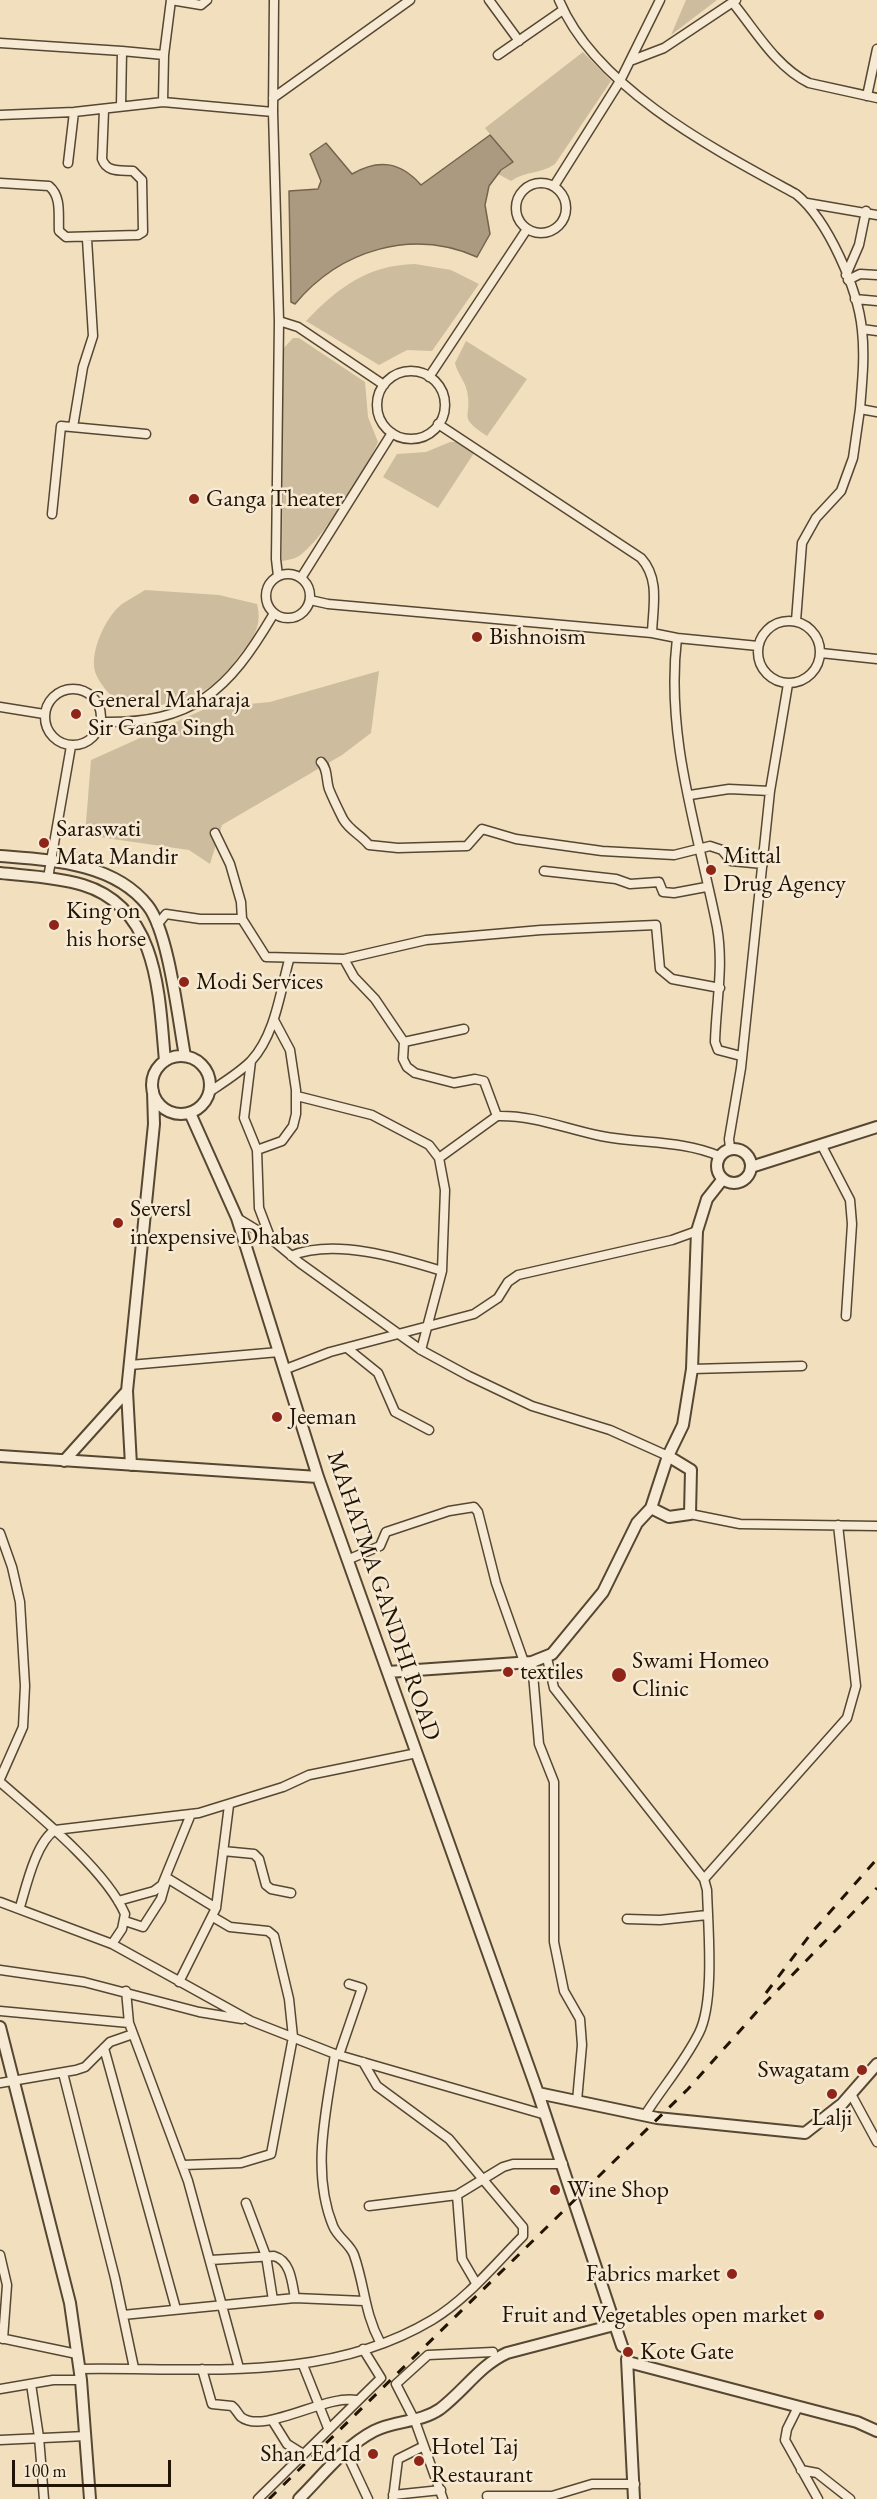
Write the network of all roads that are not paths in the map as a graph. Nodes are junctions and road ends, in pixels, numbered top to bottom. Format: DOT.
graph roads {
  1 [pos="171,0"];
  2 [pos="207,0"];
  3 [pos="274,0"];
  4 [pos="410,0"];
  5 [pos="489,0"];
  6 [pos="559,0"];
  7 [pos="660,0"];
  8 [pos="735,1"];
  9 [pos="563,10"];
  10 [pos="519,41"];
  11 [pos="0,43"];
  12 [pos="877,50"];
  13 [pos="122,51"];
  14 [pos="164,55"];
  15 [pos="498,55"];
  16 [pos="630,61"];
  17 [pos="620,81"];
  18 [pos="867,96"];
  19 [pos="273,98"];
  20 [pos="877,98"];
  21 [pos="163,102"];
  22 [pos="121,106"];
  23 [pos="104,110"];
  24 [pos="74,112"];
  25 [pos="273,112"];
  26 [pos="0,115"];
  27 [pos="68,163"];
  28 [pos="0,183"];
  29 [pos="554,186"];
  30 [pos="807,203"];
  31 [pos="866,211"];
  32 [pos="877,215"];
  33 [pos="527,229"];
  34 [pos="87,239"];
  35 [pos="877,275"];
  36 [pos="847,278"];
  37 [pos="855,298"];
  38 [pos="877,301"];
  39 [pos="279,321"];
  40 [pos="862,329"];
  41 [pos="877,331"];
  42 [pos="429,377"];
  43 [pos="384,384"];
  44 [pos="860,409"];
  45 [pos="877,412"];
  46 [pos="438,424"];
  47 [pos="73,427"];
  48 [pos="146,434"];
  49 [pos="392,434"];
  50 [pos="52,514"];
  51 [pos="278,576"];
  52 [pos="301,578"];
  53 [pos="310,600"];
  54 [pos="273,615"];
  55 [pos="796,621"];
  56 [pos="652,633"];
  57 [pos="677,638"];
  58 [pos="758,646"];
  59 [pos="820,653"];
  60 [pos="877,659"];
  61 [pos="788,684"];
  62 [pos="0,707"];
  63 [pos="44,714"];
  64 [pos="100,722"];
  65 [pos="71,746"];
  66 [pos="321,762"];
  67 [pos="770,791"];
  68 [pos="690,795"];
  69 [pos="215,833"];
  70 [pos="699,851"];
  71 [pos="0,856"];
  72 [pos="53,860"];
  73 [pos="763,864"];
  74 [pos="544,871"];
  75 [pos="0,873"];
  76 [pos="48,878"];
  77 [pos="706,887"];
  78 [pos="242,920"];
  79 [pos="158,925"];
  80 [pos="344,959"];
  81 [pos="289,960"];
  82 [pos="720,988"];
  83 [pos="274,1020"];
  84 [pos="464,1029"];
  85 [pos="404,1042"];
  86 [pos="185,1056"];
  87 [pos="741,1056"];
  88 [pos="251,1060"];
  89 [pos="165,1061"];
  90 [pos="153,1091"];
  91 [pos="209,1092"];
  92 [pos="297,1096"];
  93 [pos="190,1113"];
  94 [pos="497,1116"];
  95 [pos="877,1127"];
  96 [pos="822,1146"];
  97 [pos="730,1148"];
  98 [pos="257,1150"];
  99 [pos="719,1156"];
  100 [pos="439,1158"];
  101 [pos="751,1167"];
  102 [pos="722,1180"];
  103 [pos="237,1218"];
  104 [pos="697,1231"];
  105 [pos="270,1238"];
  106 [pos="291,1256"];
  107 [pos="442,1271"];
  108 [pos="846,1316"];
  109 [pos="426,1326"];
  110 [pos="400,1332"];
  111 [pos="347,1348"];
  112 [pos="421,1350"];
  113 [pos="279,1352"];
  114 [pos="130,1365"];
  115 [pos="802,1365"];
  116 [pos="286,1369"];
  117 [pos="692,1369"];
  118 [pos="128,1390"];
  119 [pos="429,1430"];
  120 [pos="0,1456"];
  121 [pos="668,1456"];
  122 [pos="64,1461"];
  123 [pos="131,1465"];
  124 [pos="318,1477"];
  125 [pos="651,1508"];
  126 [pos="690,1514"];
  127 [pos="838,1525"];
  128 [pos="877,1526"];
  129 [pos="0,1533"];
  130 [pos="347,1560"];
  131 [pos="547,1658"];
  132 [pos="528,1662"];
  133 [pos="388,1672"];
  134 [pos="417,1753"];
  135 [pos="2,1786"];
  136 [pos="229,1805"];
  137 [pos="191,1814"];
  138 [pos="55,1830"];
  139 [pos="223,1851"];
  140 [pos="167,1878"];
  141 [pos="704,1879"];
  142 [pos="291,1893"];
  143 [pos="118,1901"];
  144 [pos="0,1902"];
  145 [pos="20,1907"];
  146 [pos="216,1908"];
  147 [pos="707,1915"];
  148 [pos="213,1917"];
  149 [pos="627,1919"];
  150 [pos="125,1921"];
  151 [pos="112,1944"];
  152 [pos="0,1970"];
  153 [pos="179,1982"];
  154 [pos="349,1984"];
  155 [pos="126,1991"];
  156 [pos="0,2011"];
  157 [pos="252,2021"];
  158 [pos="129,2023"];
  159 [pos="0,2027"];
  160 [pos="133,2034"];
  161 [pos="293,2037"];
  162 [pos="104,2048"];
  163 [pos="337,2055"];
  164 [pos="363,2062"];
  165 [pos="877,2064"];
  166 [pos="63,2073"];
  167 [pos="14,2080"];
  168 [pos="0,2083"];
  169 [pos="538,2093"];
  170 [pos="851,2094"];
  171 [pos="577,2101"];
  172 [pos="546,2115"];
  173 [pos="645,2115"];
  174 [pos="877,2142"];
  175 [pos="562,2164"];
  176 [pos="183,2165"];
  177 [pos="483,2178"];
  178 [pos="457,2195"];
  179 [pos="246,2203"];
  180 [pos="369,2206"];
  181 [pos="0,2255"];
  182 [pos="266,2256"];
  183 [pos="211,2260"];
  184 [pos="476,2283"];
  185 [pos="295,2298"];
  186 [pos="273,2300"];
  187 [pos="364,2301"];
  188 [pos="223,2305"];
  189 [pos="176,2309"];
  190 [pos="123,2315"];
  191 [pos="614,2325"];
  192 [pos="2,2338"];
  193 [pos="380,2342"];
  194 [pos="622,2346"];
  195 [pos="363,2349"];
  196 [pos="493,2352"];
  197 [pos="77,2354"];
  198 [pos="303,2365"];
  199 [pos="134,2368"];
  200 [pos="239,2368"];
  201 [pos="202,2369"];
  202 [pos="80,2375"];
  203 [pos="32,2384"];
  204 [pos="0,2389"];
  205 [pos="356,2400"];
  206 [pos="317,2406"];
  207 [pos="798,2407"];
  208 [pos="272,2420"];
  209 [pos="415,2421"];
  210 [pos="328,2428"];
  211 [pos="877,2431"];
  212 [pos="86,2436"];
  213 [pos="39,2437"];
  214 [pos="0,2440"];
  215 [pos="424,2446"];
  216 [pos="346,2452"];
  217 [pos="303,2454"];
  218 [pos="801,2470"];
  219 [pos="635,2484"];
  220 [pos="441,2490"];
  221 [pos="487,2496"];
  222 [pos="393,2497"];
  223 [pos="538,2498"];
  224 [pos="44,2499"];
  225 [pos="90,2499"];
  226 [pos="258,2499"];
  227 [pos="299,2499"];
  228 [pos="368,2499"];
  229 [pos="443,2499"];
  230 [pos="634,2499"];
  231 [pos="818,2499"];
  232 [pos="850,2499"];
  1 -- 2 [label="street"];
  1 -- 14 [label="street"];
  3 -- 19 [label="street"];
  4 -- 19 [label="street"];
  5 -- 10 [label="street"];
  6 -- 9 [label="street"];
  7 -- 16 [label="street"];
  8 -- 16 [label="street"];
  8 -- 18 [label="street"];
  9 -- 10 [label="street"];
  9 -- 17 [label="street"];
  10 -- 15 [label="street"];
  11 -- 13 [label="street"];
  12 -- 18 [label="street"];
  13 -- 14 [label="street"];
  13 -- 22 [label="street"];
  14 -- 21 [label="street"];
  16 -- 17 [label="street"];
  17 -- 29 [label="street"];
  17 -- 30 [label="street"];
  18 -- 20 [label="street"];
  19 -- 25 [label="street"];
  21 -- 22 [label="street"];
  21 -- 25 [label="street"];
  22 -- 23 [label="street"];
  23 -- 24 [label="street"];
  23 -- 34 [label="street"];
  24 -- 26 [label="street"];
  24 -- 27 [label="street"];
  25 -- 39 [label="street"];
  28 -- 34 [label="street"];
  29 -- 33 [label="street"];
  29 -- 33 [label="street"];
  30 -- 31 [label="street"];
  30 -- 36 [label="street"];
  31 -- 32 [label="street"];
  31 -- 36 [label="street"];
  33 -- 42 [label="street"];
  34 -- 47 [label="street"];
  35 -- 36 [label="street"];
  36 -- 37 [label="street"];
  37 -- 38 [label="street"];
  37 -- 40 [label="street"];
  39 -- 43 [label="street"];
  39 -- 51 [label="street"];
  40 -- 41 [label="street"];
  40 -- 44 [label="street"];
  42 -- 43 [label="street"];
  42 -- 46 [label="street"];
  43 -- 49 [label="street"];
  44 -- 45 [label="street"];
  44 -- 55 [label="street"];
  46 -- 49 [label="street"];
  46 -- 56 [label="street"];
  47 -- 48 [label="street"];
  47 -- 50 [label="street"];
  49 -- 52 [label="street"];
  51 -- 52 [label="street"];
  51 -- 54 [label="street"];
  52 -- 53 [label="street"];
  53 -- 54 [label="street"];
  53 -- 56 [label="street"];
  54 -- 64 [label="street"];
  55 -- 58 [label="street"];
  55 -- 59 [label="street"];
  56 -- 57 [label="street"];
  57 -- 58 [label="street"];
  57 -- 68 [label="street"];
  58 -- 61 [label="street"];
  59 -- 60 [label="street"];
  59 -- 61 [label="street"];
  61 -- 67 [label="street"];
  62 -- 63 [label="street"];
  63 -- 64 [label="street"];
  63 -- 65 [label="street"];
  64 -- 65 [label="street"];
  65 -- 72 [label="street"];
  66 -- 70 [label="street"];
  67 -- 68 [label="street"];
  67 -- 73 [label="street"];
  68 -- 70 [label="street"];
  69 -- 78 [label="street"];
  70 -- 73 [label="street"];
  70 -- 77 [label="street"];
  71 -- 72 [label="street"];
  72 -- 76 [label="street"];
  72 -- 79 [label="street"];
  73 -- 87 [label="street"];
  74 -- 77 [label="street"];
  75 -- 76 [label="street"];
  76 -- 89 [label="street"];
  77 -- 82 [label="street"];
  78 -- 79 [label="street"];
  78 -- 81 [label="street"];
  79 -- 86 [label="street"];
  80 -- 81 [label="street"];
  80 -- 82 [label="street"];
  80 -- 85 [label="street"];
  81 -- 83 [label="street"];
  82 -- 87 [label="street"];
  83 -- 88 [label="street"];
  83 -- 92 [label="street"];
  84 -- 85 [label="street"];
  85 -- 94 [label="street"];
  86 -- 89 [label="street"];
  86 -- 91 [label="street"];
  87 -- 97 [label="street"];
  88 -- 91 [label="street"];
  88 -- 98 [label="street"];
  89 -- 90 [label="street"];
  90 -- 93 [label="street"];
  90 -- 114 [label="street"];
  91 -- 93 [label="street"];
  92 -- 98 [label="street"];
  92 -- 100 [label="street"];
  93 -- 103 [label="street, MAHATMA GANDHI ROAD"];
  94 -- 99 [label="street"];
  94 -- 100 [label="street"];
  95 -- 96 [label="street"];
  96 -- 101 [label="street"];
  96 -- 108 [label="street"];
  97 -- 99 [label="street"];
  97 -- 101 [label="street"];
  98 -- 105 [label="street"];
  99 -- 102 [label="street"];
  100 -- 107 [label="street"];
  101 -- 102 [label="street"];
  102 -- 104 [label="street"];
  103 -- 105 [label="street"];
  103 -- 113 [label="street, MAHATMA GANDHI ROAD"];
  104 -- 109 [label="street"];
  104 -- 117 [label="street"];
  105 -- 106 [label="street"];
  106 -- 107 [label="street"];
  106 -- 110 [label="street"];
  107 -- 109 [label="street"];
  109 -- 110 [label="street"];
  109 -- 112 [label="street"];
  110 -- 111 [label="street"];
  110 -- 112 [label="street"];
  111 -- 116 [label="street"];
  111 -- 119 [label="street"];
  112 -- 121 [label="street"];
  113 -- 114 [label="street"];
  113 -- 116 [label="street, MAHATMA GANDHI ROAD"];
  114 -- 118 [label="street"];
  115 -- 117 [label="street"];
  116 -- 124 [label="street, MAHATMA GANDHI ROAD"];
  117 -- 121 [label="street"];
  118 -- 122 [label="street"];
  118 -- 123 [label="street"];
  120 -- 122 [label="street"];
  121 -- 125 [label="street"];
  121 -- 126 [label="street"];
  122 -- 123 [label="street"];
  123 -- 124 [label="street"];
  124 -- 130 [label="street, MAHATMA GANDHI ROAD"];
  125 -- 126 [label="street"];
  125 -- 131 [label="street"];
  126 -- 127 [label="street"];
  127 -- 128 [label="street"];
  127 -- 141 [label="street"];
  129 -- 135 [label="street"];
  130 -- 132 [label="street"];
  130 -- 133 [label="street, MAHATMA GANDHI ROAD"];
  131 -- 132 [label="street"];
  131 -- 141 [label="street"];
  132 -- 133 [label="street"];
  132 -- 171 [label="street"];
  133 -- 134 [label="street, MAHATMA GANDHI ROAD"];
  134 -- 136 [label="street"];
  134 -- 169 [label="street, MAHATMA GANDHI ROAD"];
  135 -- 138 [label="street"];
  136 -- 137 [label="street"];
  136 -- 139 [label="street"];
  137 -- 138 [label="street"];
  137 -- 140 [label="street"];
  138 -- 143 [label="street"];
  138 -- 145 [label="street"];
  139 -- 142 [label="street"];
  139 -- 146 [label="street"];
  140 -- 143 [label="street"];
  140 -- 146 [label="street"];
  140 -- 150 [label="street"];
  141 -- 147 [label="street"];
  143 -- 150 [label="street"];
  144 -- 145 [label="street"];
  145 -- 151 [label="street"];
  146 -- 148 [label="street"];
  147 -- 149 [label="street"];
  147 -- 173 [label="street"];
  148 -- 153 [label="street"];
  148 -- 161 [label="street"];
  150 -- 151 [label="street"];
  151 -- 153 [label="street"];
  152 -- 155 [label="street"];
  153 -- 157 [label="street"];
  154 -- 163 [label="street"];
  155 -- 157 [label="street"];
  155 -- 158 [label="street"];
  156 -- 158 [label="street"];
  157 -- 161 [label="street"];
  158 -- 160 [label="street"];
  159 -- 167 [label="street"];
  160 -- 162 [label="street"];
  160 -- 176 [label="street"];
  161 -- 163 [label="street"];
  161 -- 176 [label="street"];
  162 -- 166 [label="street"];
  162 -- 189 [label="street"];
  163 -- 164 [label="street"];
  163 -- 187 [label="street"];
  164 -- 172 [label="street"];
  164 -- 177 [label="street"];
  165 -- 170 [label="street"];
  166 -- 167 [label="street"];
  166 -- 190 [label="street"];
  167 -- 168 [label="street"];
  167 -- 197 [label="street"];
  169 -- 171 [label="street"];
  169 -- 172 [label="street, MAHATMA GANDHI ROAD"];
  170 -- 173 [label="street"];
  170 -- 174 [label="street"];
  171 -- 173 [label="street"];
  172 -- 175 [label="street, MAHATMA GANDHI ROAD"];
  175 -- 177 [label="street"];
  175 -- 191 [label="street, MAHATMA GANDHI ROAD"];
  176 -- 183 [label="street"];
  177 -- 178 [label="street"];
  177 -- 184 [label="street"];
  178 -- 180 [label="street"];
  178 -- 184 [label="street"];
  179 -- 182 [label="street"];
  181 -- 192 [label="street"];
  182 -- 183 [label="street"];
  182 -- 185 [label="street"];
  182 -- 186 [label="street"];
  183 -- 188 [label="street"];
  184 -- 193 [label="street"];
  185 -- 186 [label="street"];
  185 -- 187 [label="street"];
  186 -- 188 [label="street"];
  187 -- 193 [label="street"];
  188 -- 189 [label="street"];
  188 -- 200 [label="street"];
  189 -- 190 [label="street"];
  190 -- 199 [label="street"];
  191 -- 194 [label="street, MAHATMA GANDHI ROAD"];
  191 -- 209 [label="street"];
  192 -- 197 [label="street"];
  193 -- 195 [label="street"];
  195 -- 198 [label="street"];
  195 -- 205 [label="street"];
  196 -- 209 [label="street"];
  197 -- 202 [label="street"];
  198 -- 200 [label="street"];
  198 -- 206 [label="street"];
  199 -- 201 [label="street"];
  199 -- 202 [label="street"];
  200 -- 201 [label="street"];
  201 -- 208 [label="street"];
  202 -- 203 [label="street"];
  202 -- 212 [label="street"];
  203 -- 204 [label="street"];
  203 -- 213 [label="street"];
  205 -- 206 [label="street"];
  205 -- 210 [label="street"];
  206 -- 208 [label="street"];
  206 -- 210 [label="street"];
  207 -- 211 [label="street"];
  207 -- 218 [label="street"];
  207 -- 219 [label="street"];
  208 -- 217 [label="street"];
  209 -- 215 [label="street"];
  209 -- 216 [label="street"];
  210 -- 217 [label="street"];
  212 -- 213 [label="street"];
  212 -- 225 [label="street"];
  213 -- 214 [label="street"];
  213 -- 224 [label="street"];
  215 -- 220 [label="street"];
  215 -- 222 [label="street"];
  216 -- 227 [label="street"];
  216 -- 228 [label="street"];
  217 -- 226 [label="street"];
  218 -- 231 [label="street"];
  218 -- 232 [label="street"];
  219 -- 223 [label="street"];
  219 -- 230 [label="street"];
  220 -- 222 [label="street"];
  220 -- 229 [label="street"];
  221 -- 223 [label="street"];
}
